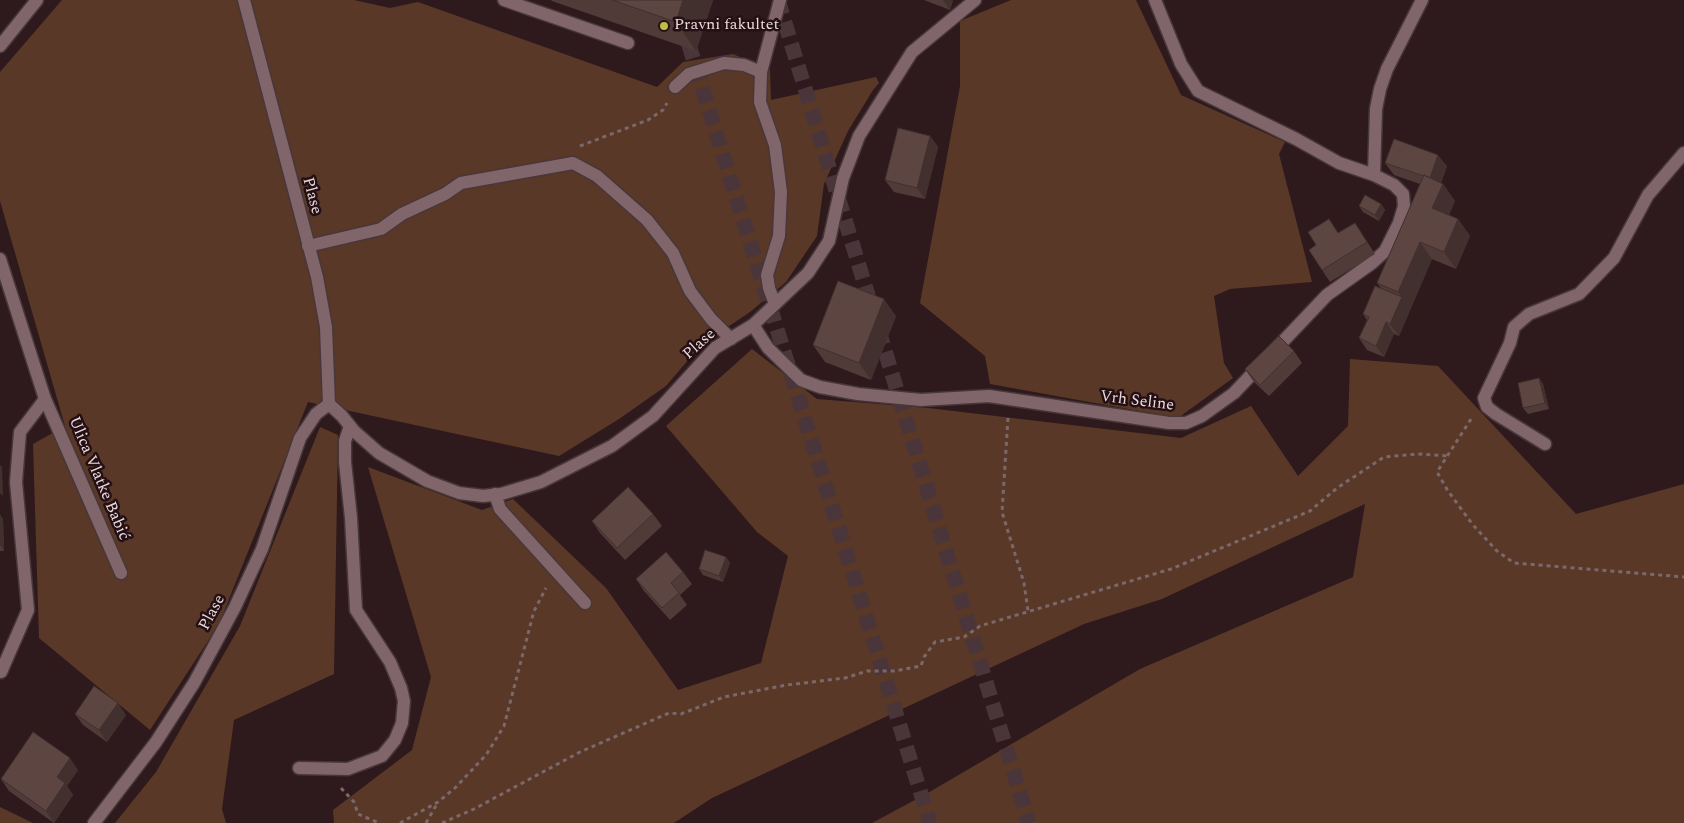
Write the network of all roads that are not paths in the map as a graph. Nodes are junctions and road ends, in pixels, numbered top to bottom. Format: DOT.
graph roads {
  1 [pos="37,0"];
  2 [pos="244,0"];
  3 [pos="504,0"];
  4 [pos="780,0"];
  5 [pos="975,0"];
  6 [pos="1156,0"];
  7 [pos="1422,0"];
  8 [pos="628,43"];
  9 [pos="0,46"];
  10 [pos="761,72"];
  11 [pos="676,87"];
  12 [pos="1684,153"];
  13 [pos="1374,175"];
  14 [pos="308,246"];
  15 [pos="0,259"];
  16 [pos="775,304"];
  17 [pos="753,325"];
  18 [pos="731,339"];
  19 [pos="45,399"];
  20 [pos="329,404"];
  21 [pos="350,426"];
  22 [pos="1545,444"];
  23 [pos="495,494"];
  24 [pos="121,573"];
  25 [pos="585,604"];
  26 [pos="1,672"];
  27 [pos="299,768"];
  28 [pos="94,823"];
  1 -- 9 [label="street"];
  2 -- 14 [label="street, Plase"];
  3 -- 8 [label="street"];
  4 -- 10 [label="street"];
  5 -- 16 [label="street, Plase"];
  6 -- 13 [label="street, Vrh Seline"];
  7 -- 13 [label="street"];
  10 -- 11 [label="street"];
  10 -- 16 [label="street"];
  12 -- 22 [label="street"];
  13 -- 17 [label="street, Vrh Seline"];
  14 -- 18 [label="street"];
  14 -- 20 [label="street, Plase"];
  15 -- 19 [label="street, Ulica Vlatke Babić"];
  16 -- 17 [label="street, Plase"];
  17 -- 18 [label="street, Plase"];
  18 -- 23 [label="street, Plase"];
  19 -- 24 [label="street, Ulica Vlatke Babić"];
  19 -- 26 [label="street"];
  20 -- 21 [label="street, Plase"];
  20 -- 28 [label="street, Plase"];
  21 -- 23 [label="street, Plase"];
  21 -- 27 [label="street"];
  23 -- 25 [label="street"];
}
